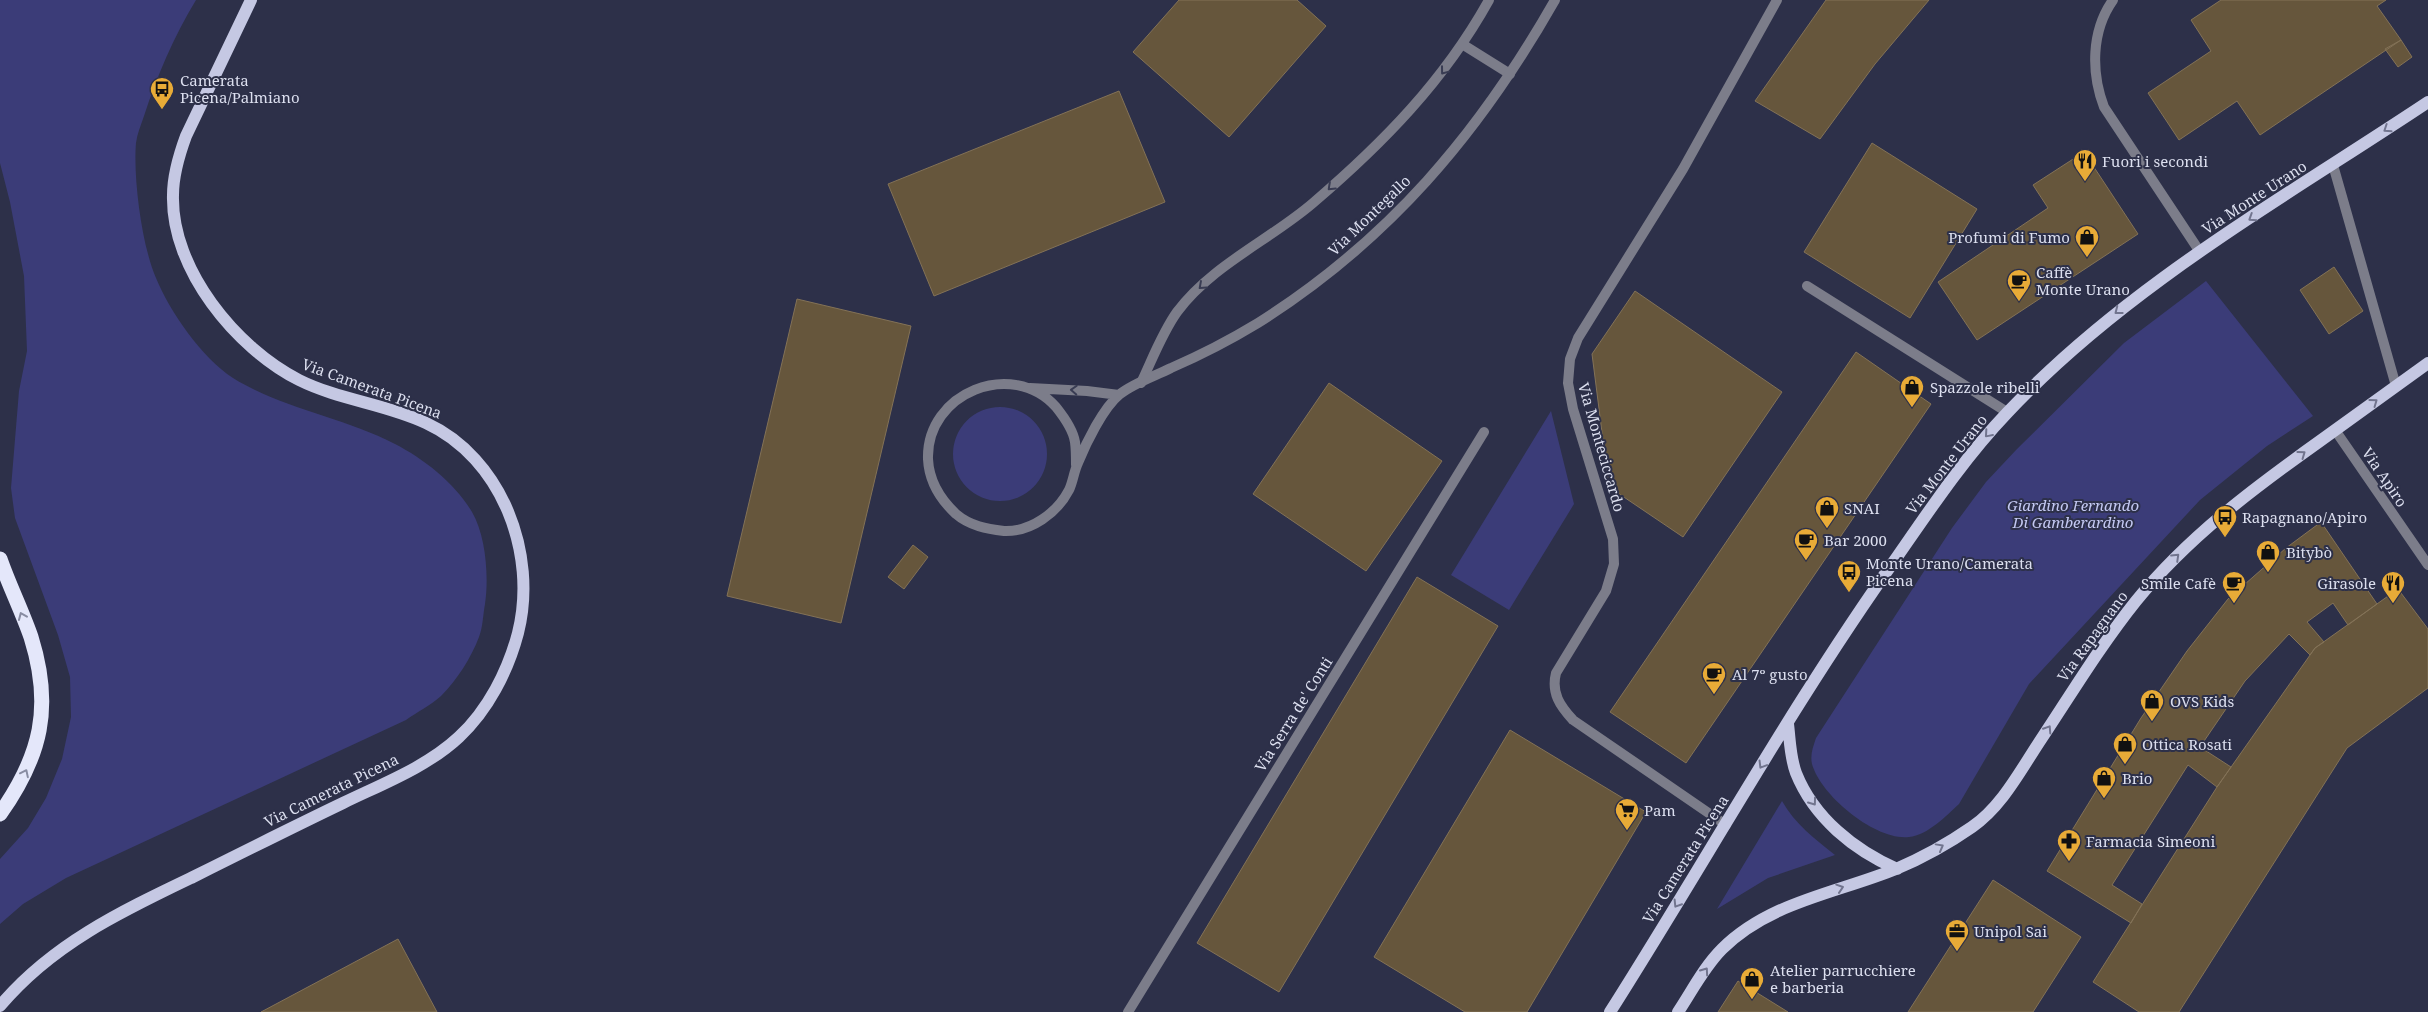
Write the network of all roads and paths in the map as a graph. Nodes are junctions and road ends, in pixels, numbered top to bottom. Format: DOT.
graph roads {
  1 [pos="251,0"];
  2 [pos="1489,0"];
  3 [pos="1555,0"];
  4 [pos="1777,0"];
  5 [pos="2113,0"];
  6 [pos="1462,44"];
  7 [pos="1510,74"];
  8 [pos="2428,102"];
  9 [pos="2333,165"];
  10 [pos="2200,252"];
  11 [pos="1807,286"];
  12 [pos="2428,363"];
  13 [pos="1141,383"];
  14 [pos="2396,386"];
  15 [pos="1028,388"];
  16 [pos="1118,395"];
  17 [pos="2007,412"];
  18 [pos="2335,430"];
  19 [pos="1484,432"];
  20 [pos="1076,465"];
  21 [pos="0,559"];
  22 [pos="2428,565"];
  23 [pos="1788,724"];
  24 [pos="0,814"];
  25 [pos="1726,825"];
  26 [pos="1897,869"];
  27 [pos="0,1006"];
  28 [pos="1128,1012"];
  29 [pos="1610,1012"];
  30 [pos="1678,1012"];
  1 -- 27 [label="main road, Via Camerata Picena"];
  2 -- 6 [label="street"];
  3 -- 7 [label="street, Via Montegallo"];
  4 -- 25 [label="street, Via Monteciccardo"];
  5 -- 10 [label="street"];
  6 -- 7 [label="street"];
  6 -- 13 [label="street, one-way"];
  7 -- 13 [label="street, Via Montegallo"];
  8 -- 9 [label="main road, Via Monte Urano, one-way"];
  9 -- 10 [label="main road, Via Monte Urano, one-way"];
  9 -- 14 [label="street"];
  10 -- 17 [label="main road, Via Monte Urano, one-way"];
  11 -- 17 [label="street"];
  12 -- 14 [label="main road, Via Rapagnano"];
  13 -- 16 [label="street, Via Montegallo"];
  18 -- 14 [label="main road, Via Rapagnano, one-way"];
  16 -- 15 [label="street, Via Montegallo, one-way"];
  15 -- 20 [label="street, Via Montegallo"];
  15 -- 20 [label="street, Via Montegallo"];
  16 -- 20 [label="street, Via Montegallo"];
  17 -- 23 [label="main road, Via Monte Urano, one-way"];
  18 -- 22 [label="street, Via Apiro"];
  26 -- 18 [label="main road, Via Rapagnano, one-way"];
  19 -- 28 [label="street, Via Serra de' Conti"];
  24 -- 21 [label="highway, one-way"];
  23 -- 25 [label="main road, Via Camerata Picena, one-way"];
  23 -- 26 [label="main road, one-way"];
  25 -- 29 [label="main road, Via Camerata Picena, one-way"];
  30 -- 26 [label="main road, one-way"];
}
